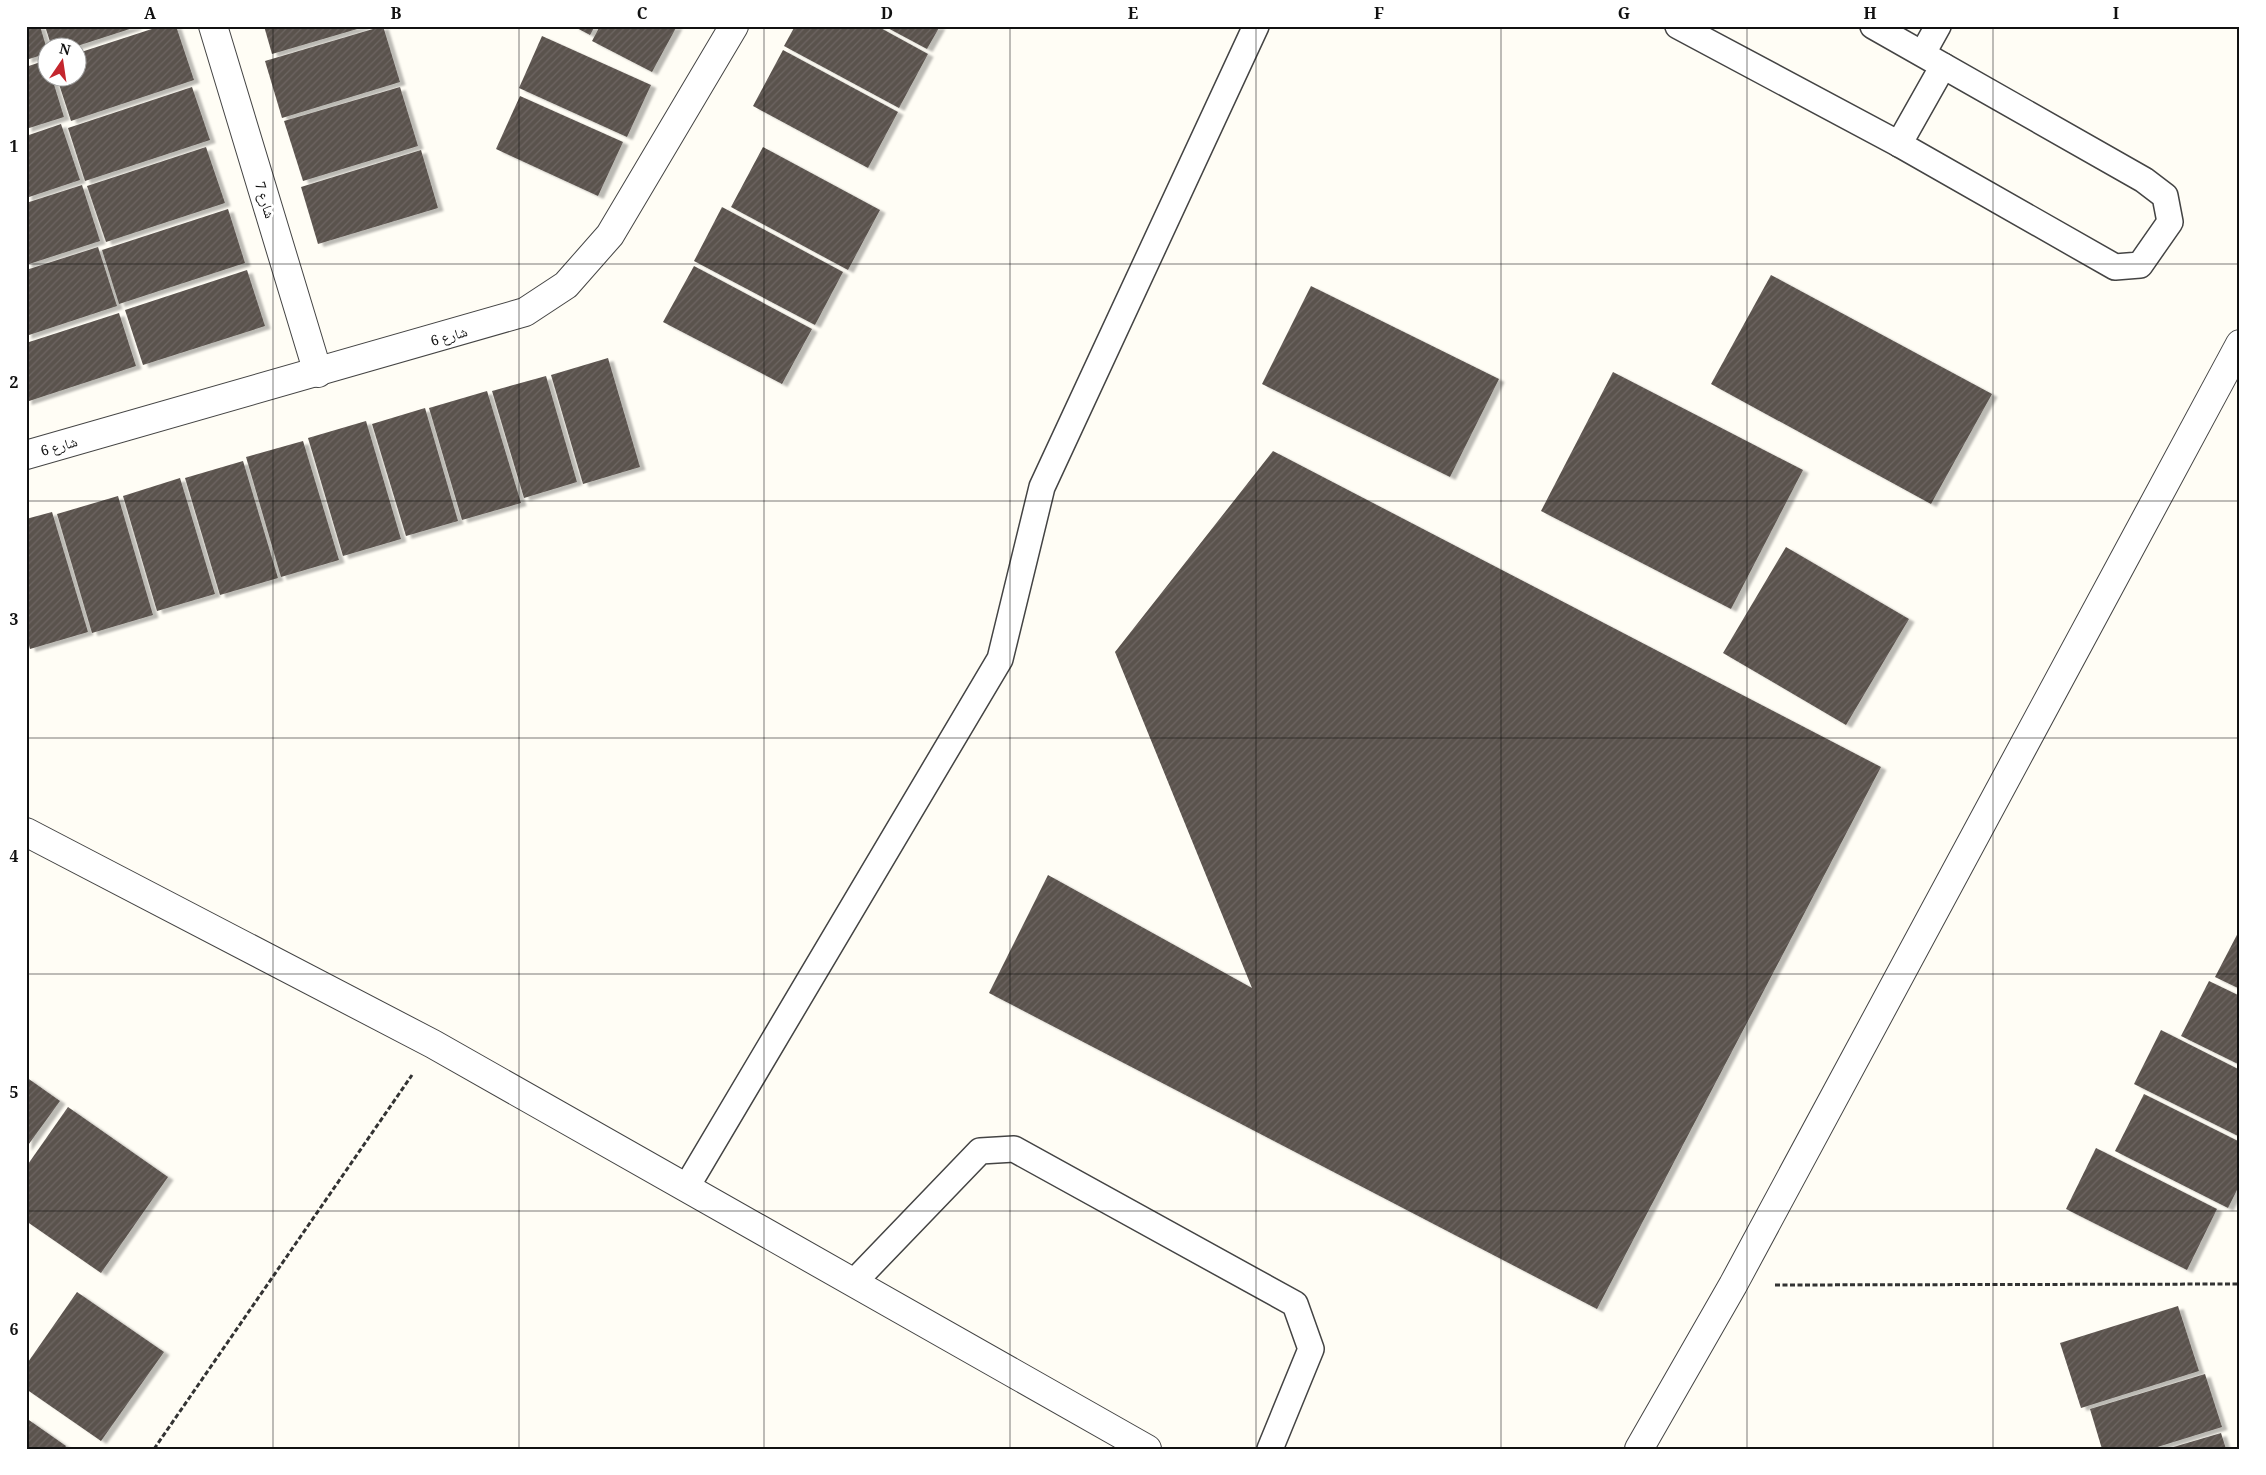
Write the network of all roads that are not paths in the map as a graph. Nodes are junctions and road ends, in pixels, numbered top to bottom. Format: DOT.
graph roads {
  1 [pos="213,26"];
  2 [pos="734,26"];
  3 [pos="1256,26"];
  4 [pos="1678,26"];
  5 [pos="1873,26"];
  6 [pos="1938,26"];
  7 [pos="1933,60"];
  8 [pos="1899,144"];
  9 [pos="2240,344"];
  10 [pos="318,373"];
  11 [pos="26,455"];
  12 [pos="26,832"];
  13 [pos="686,1188"];
  14 [pos="854,1282"];
  15 [pos="1147,1449"];
  16 [pos="1270,1449"];
  17 [pos="1639,1449"];
  1 -- 10 [label="street, شارع 7"];
  2 -- 10 [label="street, شارع 6"];
  3 -- 13 [label="lane"];
  4 -- 8 [label="lane"];
  5 -- 7 [label="lane"];
  6 -- 7 [label="lane"];
  7 -- 8 [label="lane"];
  7 -- 8 [label="lane"];
  9 -- 17 [label="street"];
  10 -- 11 [label="street, شارع 6"];
  12 -- 13 [label="street"];
  13 -- 14 [label="street"];
  14 -- 15 [label="street"];
  14 -- 16 [label="lane"];
}
